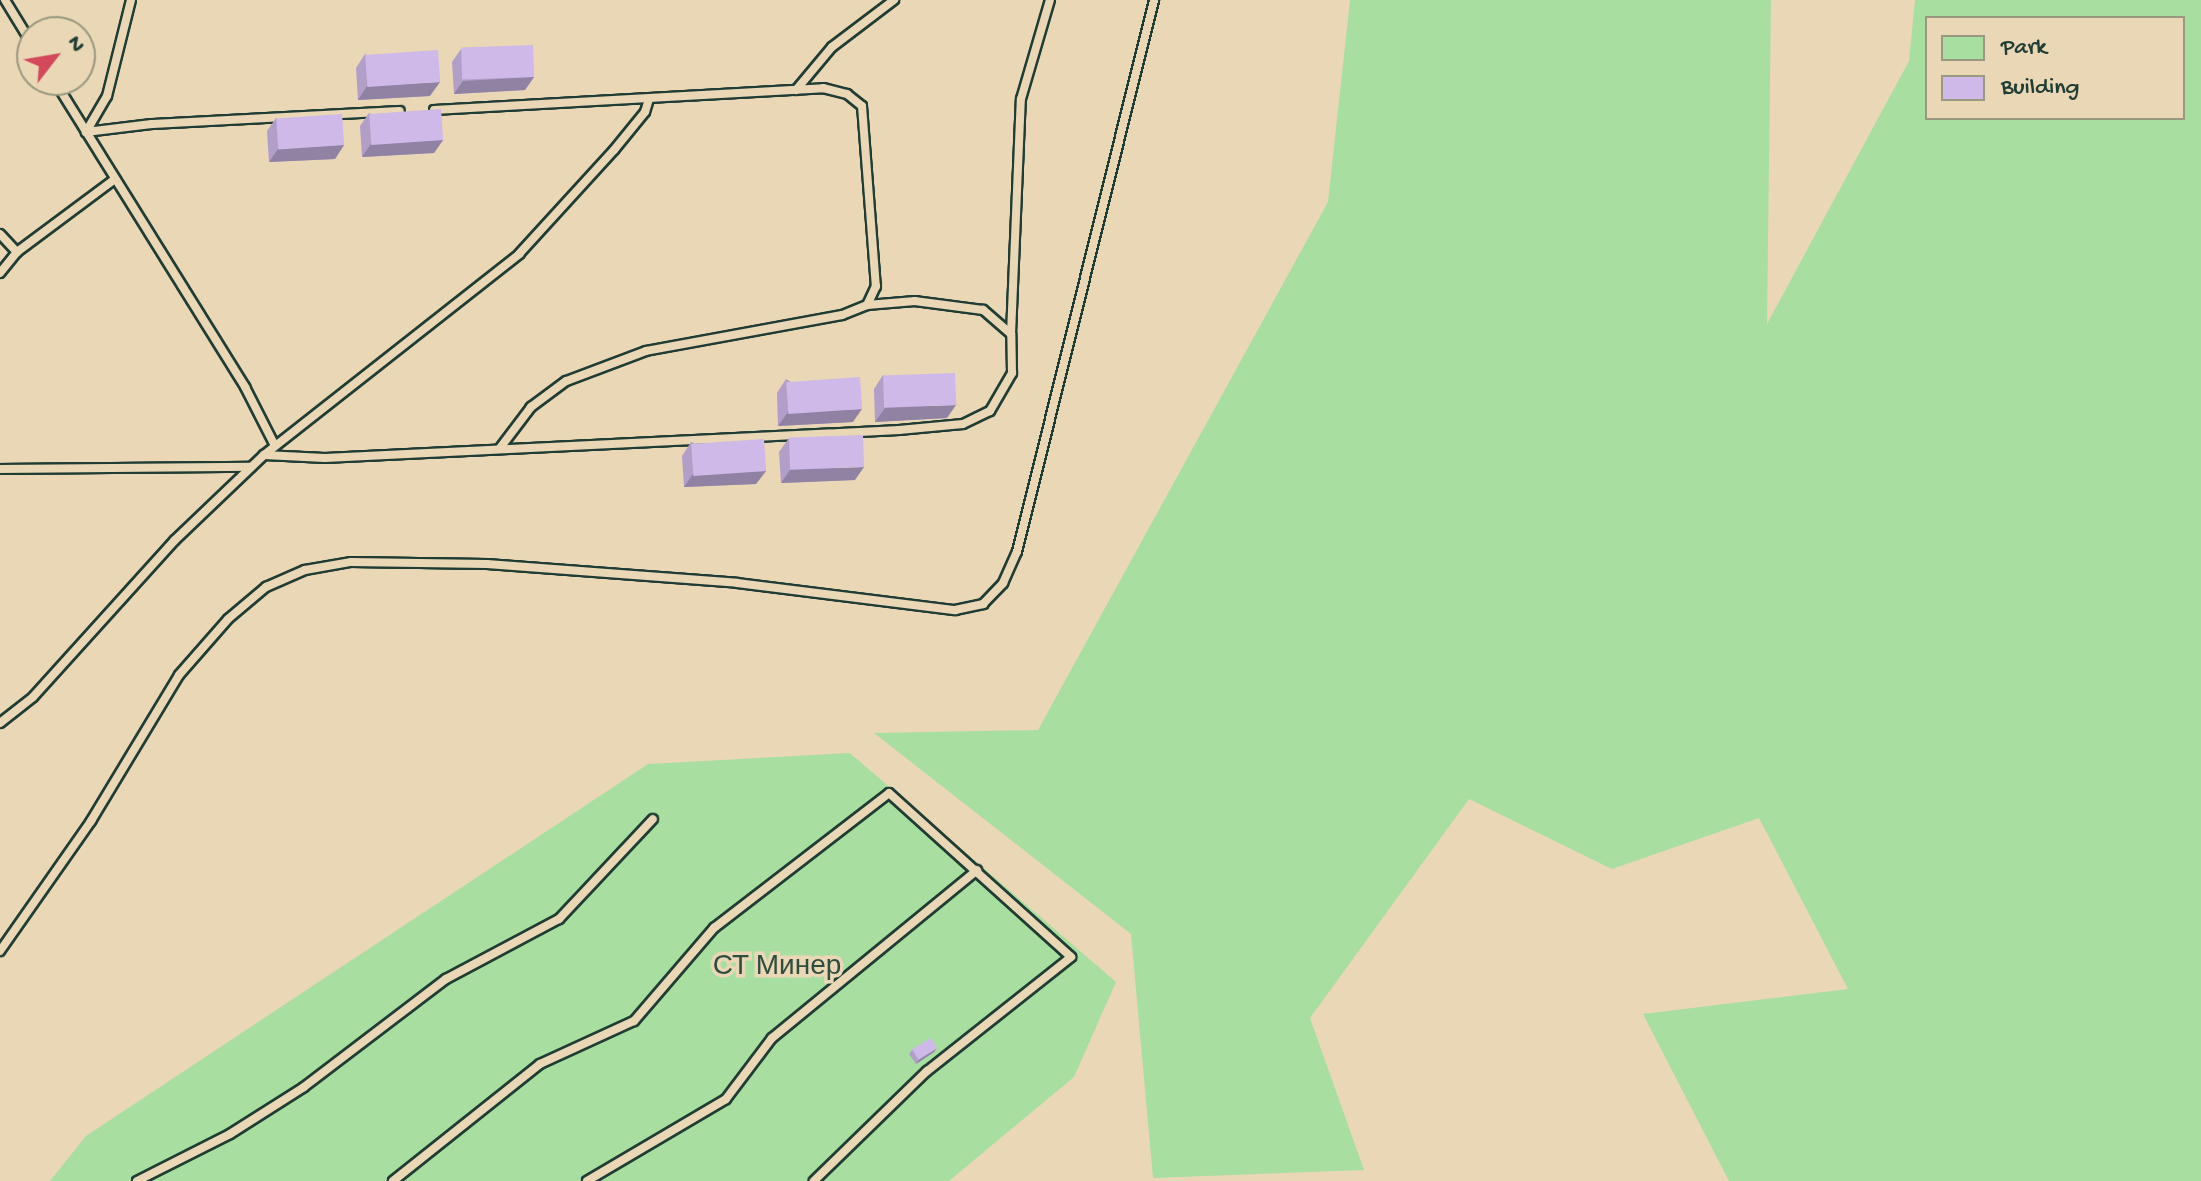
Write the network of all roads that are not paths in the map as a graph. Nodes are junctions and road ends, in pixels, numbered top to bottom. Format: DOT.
graph roads {
  1 [pos="5,0"];
  2 [pos="131,0"];
  3 [pos="894,0"];
  4 [pos="1050,0"];
  5 [pos="1154,0"];
  6 [pos="16,18"];
  7 [pos="796,90"];
  8 [pos="64,96"];
  9 [pos="649,99"];
  10 [pos="86,132"];
  11 [pos="115,179"];
  12 [pos="0,234"];
  13 [pos="17,252"];
  14 [pos="0,273"];
  15 [pos="867,305"];
  16 [pos="1011,334"];
  17 [pos="275,446"];
  18 [pos="500,448"];
  19 [pos="264,455"];
  20 [pos="251,467"];
  21 [pos="0,469"];
  22 [pos="0,723"];
  23 [pos="653,819"];
  24 [pos="977,870"];
  25 [pos="0,951"];
  26 [pos="137,1181"];
  27 [pos="393,1181"];
  28 [pos="587,1181"];
  29 [pos="814,1181"];
  1 -- 6 [label="lane"];
  2 -- 10 [label="lane"];
  3 -- 7 [label="lane"];
  4 -- 16 [label="lane"];
  5 -- 25 [label="lane"];
  7 -- 9 [label="lane"];
  7 -- 15 [label="lane"];
  8 -- 10 [label="lane"];
  9 -- 10 [label="lane"];
  9 -- 17 [label="lane"];
  10 -- 11 [label="lane"];
  11 -- 13 [label="lane"];
  11 -- 17 [label="lane"];
  12 -- 13 [label="lane"];
  13 -- 14 [label="lane"];
  15 -- 16 [label="lane"];
  15 -- 18 [label="lane"];
  16 -- 18 [label="lane"];
  17 -- 19 [label="lane"];
  18 -- 19 [label="lane"];
  19 -- 20 [label="lane"];
  20 -- 21 [label="lane"];
  20 -- 22 [label="lane"];
  23 -- 26 [label="lane"];
  24 -- 27 [label="lane"];
  24 -- 28 [label="lane"];
  24 -- 29 [label="lane"];
}
